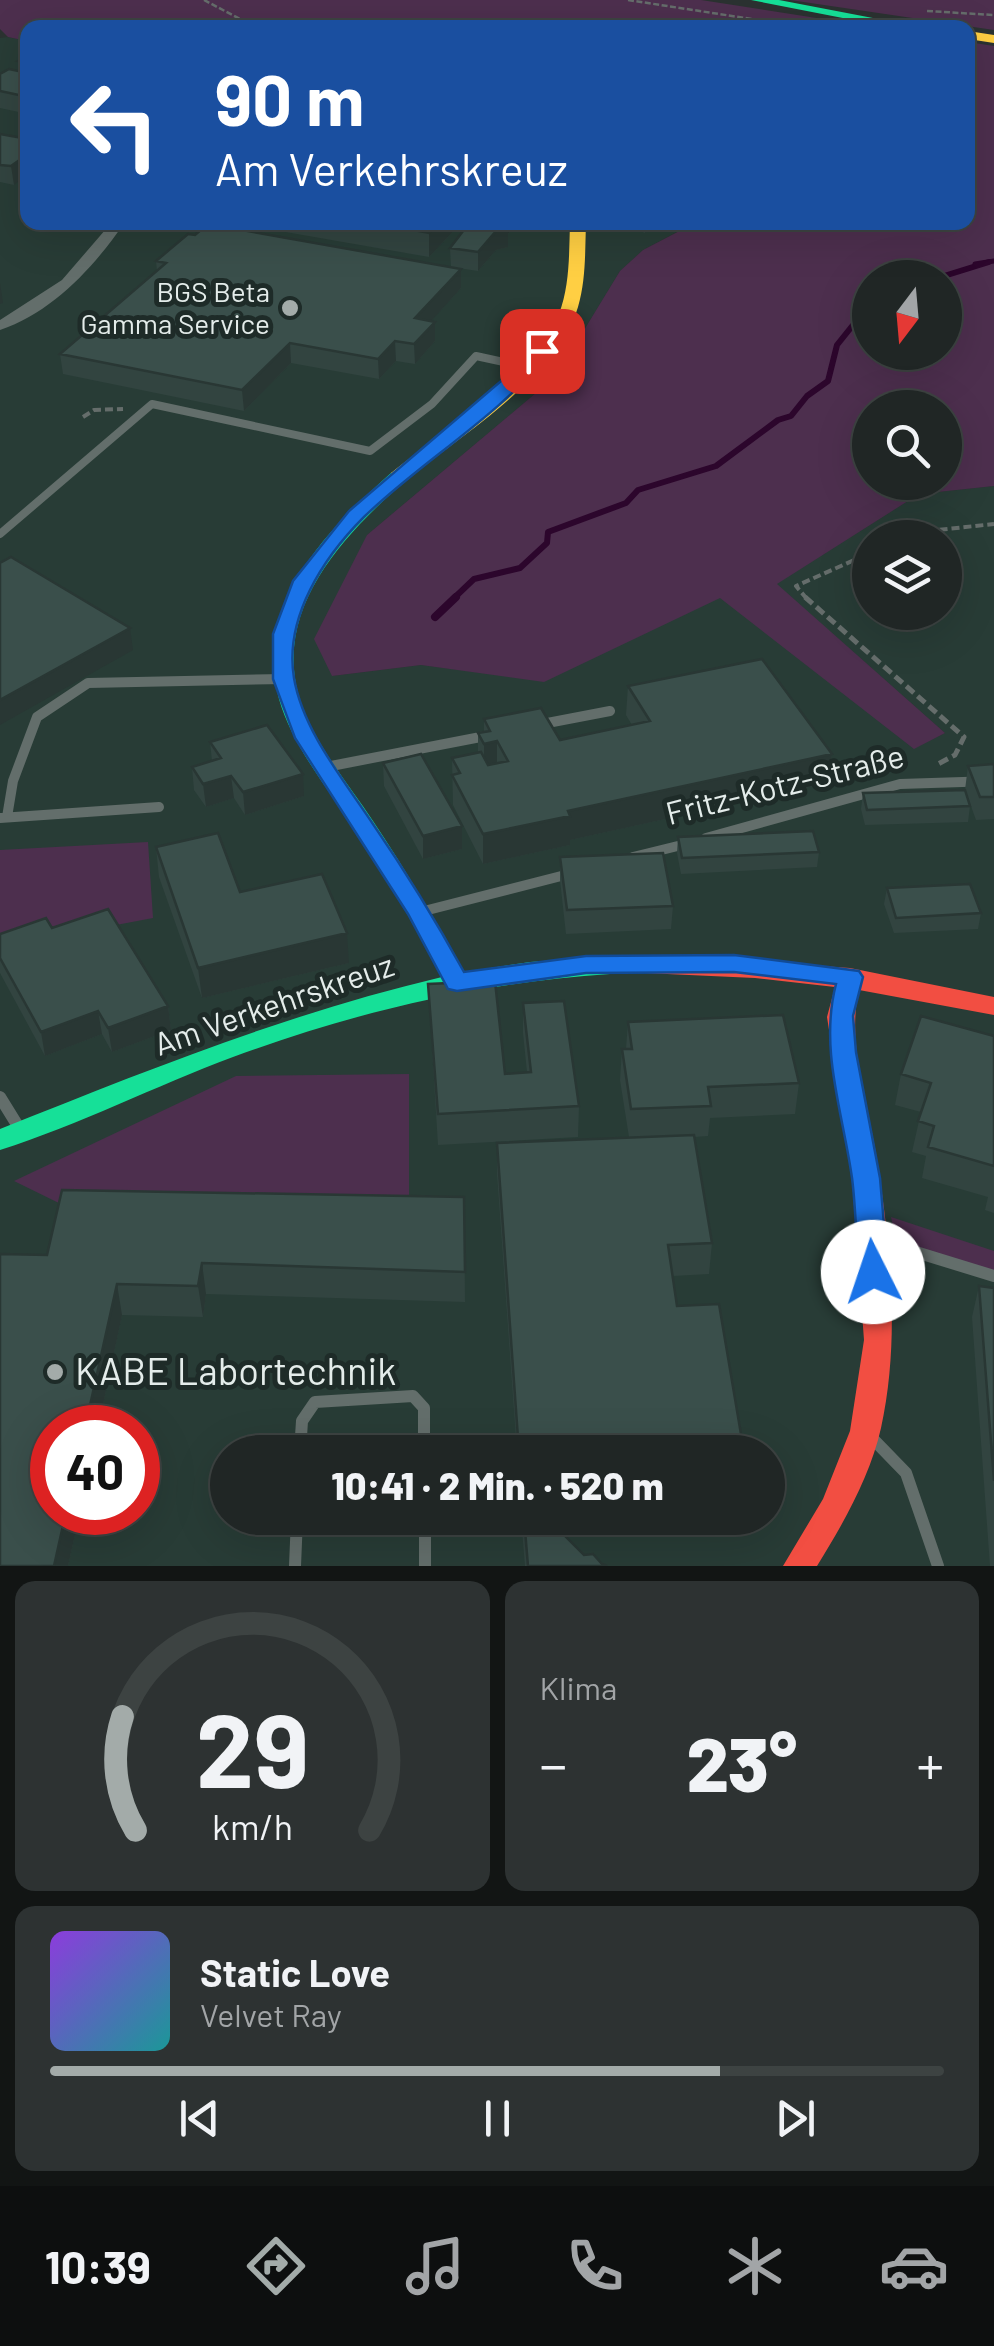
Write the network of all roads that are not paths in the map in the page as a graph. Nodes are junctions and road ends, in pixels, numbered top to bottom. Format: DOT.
graph roads {
  1 [pos="757,0"];
  2 [pos="875,20"];
  3 [pos="113,230"];
  4 [pos="578,230"];
  5 [pos="0,326"];
  6 [pos="527,367"];
  7 [pos="0,534"];
  8 [pos="284,679"];
  9 [pos="610,711"];
  10 [pos="518,729"];
  11 [pos="499,733"];
  12 [pos="326,768"];
  13 [pos="994,781"];
  14 [pos="159,807"];
  15 [pos="4,818"];
  16 [pos="622,860"];
  17 [pos="585,870"];
  18 [pos="419,912"];
  19 [pos="850,977"];
  20 [pos="457,982"];
  21 [pos="994,1006"];
  22 [pos="0,1098"];
  23 [pos="10,1136"];
  24 [pos="871,1238"];
  25 [pos="994,1276"];
  26 [pos="865,1431"];
  27 [pos="301,1435"];
  28 [pos="424,1435"];
  29 [pos="296,1535"];
  30 [pos="425,1535"];
  31 [pos="295,1566"];
  32 [pos="425,1566"];
  33 [pos="799,1566"];
  34 [pos="938,1566"];
  1 -- 2 [label="street"];
  3 -- 5 [label="street"];
  4 -- 6 [label="street"];
  6 -- 7 [label="lane"];
  6 -- 8 [label="street"];
  8 -- 12 [label="street"];
  8 -- 15 [label="lane"];
  9 -- 10 [label="lane"];
  11 -- 12 [label="lane"];
  12 -- 18 [label="street"];
  13 -- 16 [label="lane, Fritz-Kotz-Straße"];
  14 -- 15 [label="lane"];
  17 -- 18 [label="lane"];
  18 -- 20 [label="street"];
  19 -- 20 [label="street, Am Verkehrskreuz"];
  19 -- 21 [label="street, Am Verkehrskreuz"];
  19 -- 24 [label="street"];
  20 -- 23 [label="street, Am Verkehrskreuz"];
  22 -- 23 [label="lane"];
  24 -- 25 [label="lane"];
  24 -- 26 [label="street"];
  26 -- 33 [label="street"];
  26 -- 34 [label="lane"];
  27 -- 28 [label="lane"];
  29 -- 31 [label="lane"];
  30 -- 32 [label="lane"];
}
